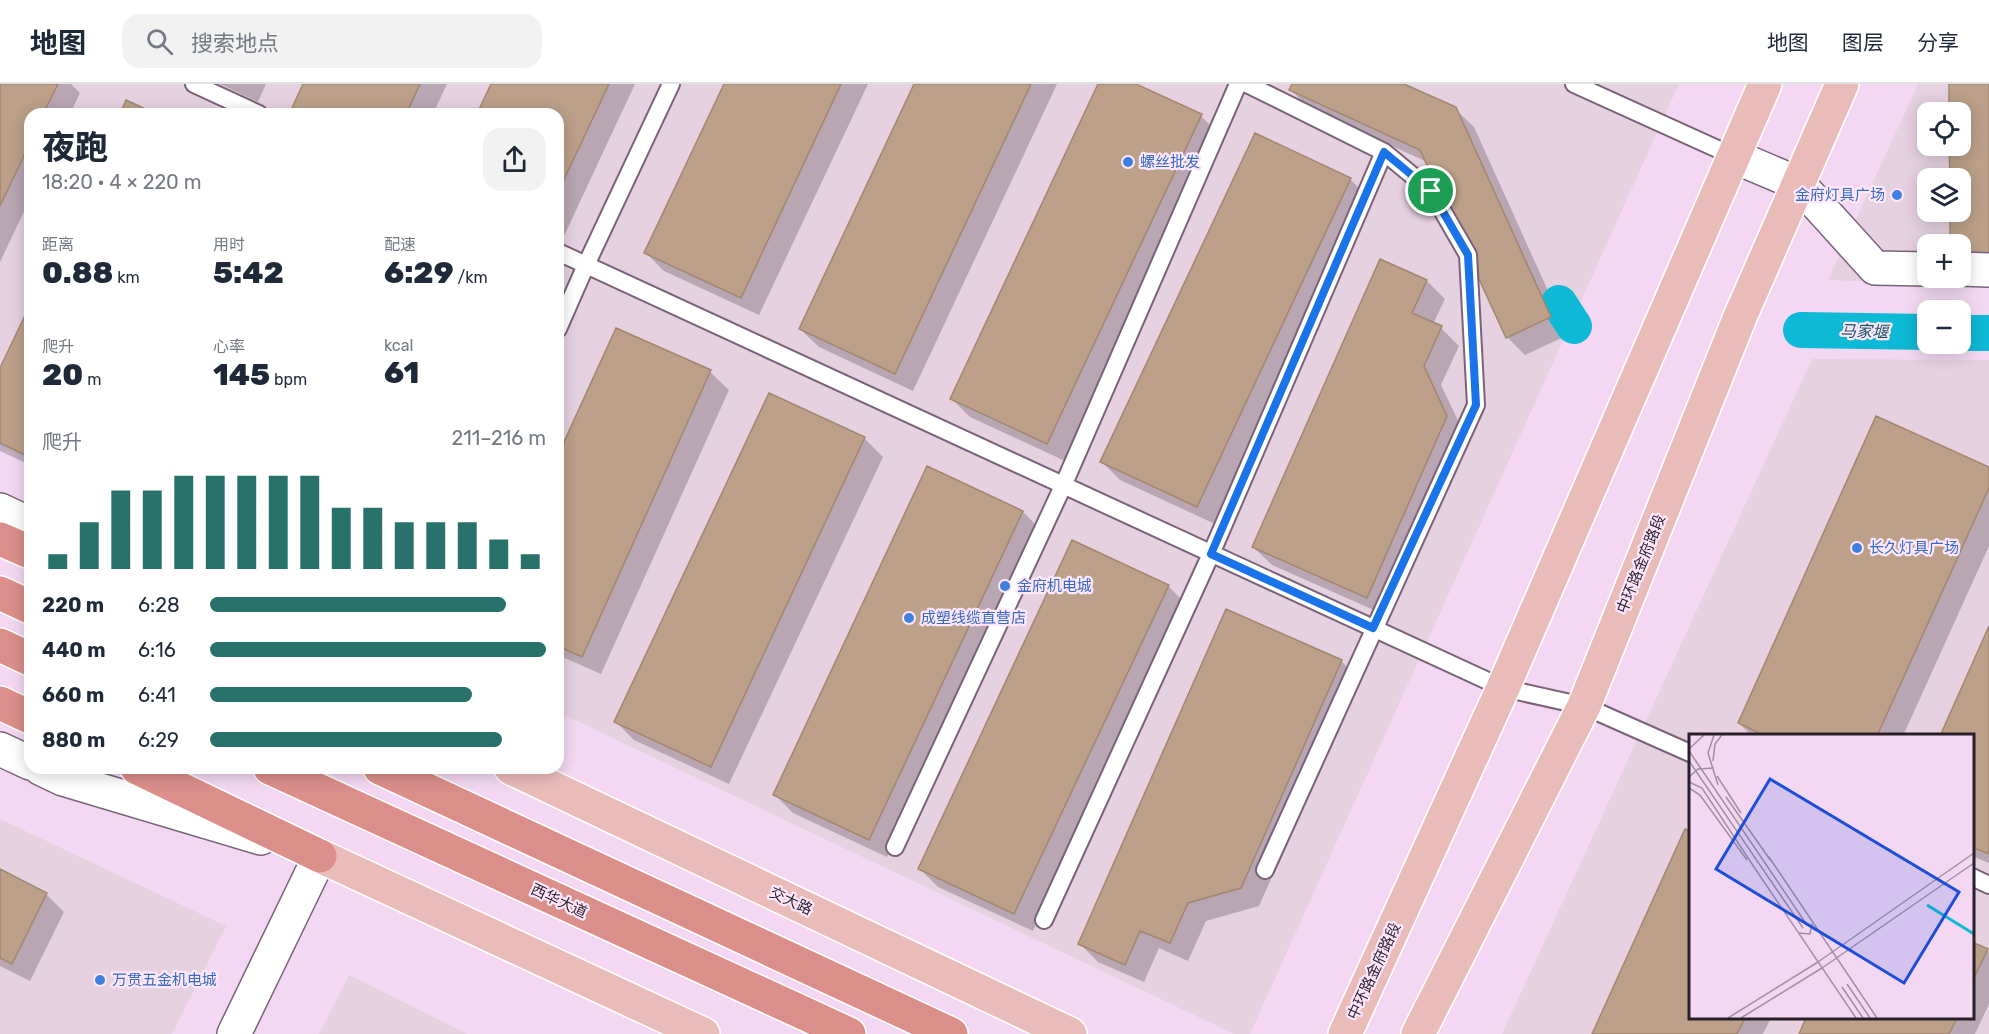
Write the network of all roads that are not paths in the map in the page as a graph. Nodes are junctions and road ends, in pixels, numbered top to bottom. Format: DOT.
graph roads {
  1 [pos="194,84"];
  2 [pos="671,84"];
  3 [pos="1238,84"];
  4 [pos="1247,84"];
  5 [pos="1574,84"];
  6 [pos="1765,84"];
  7 [pos="1842,84"];
  8 [pos="246,108"];
  9 [pos="1384,152"];
  10 [pos="1733,156"];
  11 [pos="1799,184"];
  12 [pos="564,255"];
  13 [pos="586,265"];
  14 [pos="1917,269"];
  15 [pos="1971,269"];
  16 [pos="1989,270"];
  17 [pos="564,315"];
  18 [pos="1063,486"];
  19 [pos="0,510"];
  20 [pos="24,521"];
  21 [pos="0,539"];
  22 [pos="24,549"];
  23 [pos="1211,554"];
  24 [pos="0,593"];
  25 [pos="24,604"];
  26 [pos="1373,628"];
  27 [pos="0,645"];
  28 [pos="24,655"];
  29 [pos="1503,688"];
  30 [pos="0,703"];
  31 [pos="1584,705"];
  32 [pos="24,714"];
  33 [pos="0,749"];
  34 [pos="1689,753"];
  35 [pos="24,760"];
  36 [pos="53,774"];
  37 [pos="149,774"];
  38 [pos="283,774"];
  39 [pos="393,774"];
  40 [pos="524,774"];
  41 [pos="896,848"];
  42 [pos="320,856"];
  43 [pos="1265,870"];
  44 [pos="1974,879"];
  45 [pos="1989,885"];
  46 [pos="1044,920"];
  47 [pos="993,997"];
  48 [pos="234,1034"];
  49 [pos="703,1034"];
  50 [pos="849,1034"];
  51 [pos="951,1034"];
  52 [pos="1025,1034"];
  53 [pos="1070,1034"];
  54 [pos="1345,1034"];
  55 [pos="1418,1034"];
  1 -- 8 [label="lane"];
  2 -- 13 [label="lane"];
  3 -- 18 [label="lane"];
  4 -- 9 [label="lane"];
  5 -- 10 [label="lane"];
  6 -- 10 [label="main road, 中环路金府路段"];
  7 -- 11 [label="main road, 中环路金府路段"];
  9 -- 23 [label="lane"];
  9 -- 26 [label="lane"];
  10 -- 11 [label="street"];
  10 -- 29 [label="main road, 中环路金府路段"];
  11 -- 14 [label="street"];
  11 -- 31 [label="main road, 中环路金府路段"];
  12 -- 13 [label="lane"];
  13 -- 17 [label="lane"];
  13 -- 18 [label="lane"];
  15 -- 16 [label="street"];
  18 -- 23 [label="lane"];
  18 -- 41 [label="lane"];
  19 -- 20 [label="street"];
  21 -- 22 [label="highway"];
  23 -- 26 [label="lane"];
  23 -- 46 [label="lane"];
  24 -- 25 [label="highway"];
  26 -- 29 [label="lane"];
  26 -- 43 [label="lane"];
  27 -- 28 [label="highway"];
  29 -- 31 [label="lane"];
  29 -- 54 [label="main road, 中环路金府路段"];
  30 -- 32 [label="highway"];
  31 -- 34 [label="lane"];
  31 -- 55 [label="main road, 中环路金府路段"];
  33 -- 35 [label="street"];
  36 -- 42 [label="street"];
  37 -- 42 [label="highway"];
  38 -- 50 [label="highway, 西华大道"];
  39 -- 51 [label="highway"];
  40 -- 47 [label="main road, 交大路"];
  42 -- 48 [label="street"];
  42 -- 49 [label="main road"];
  44 -- 45 [label="lane"];
  47 -- 52 [label="main road"];
  47 -- 53 [label="main road, 交大路"];
}
